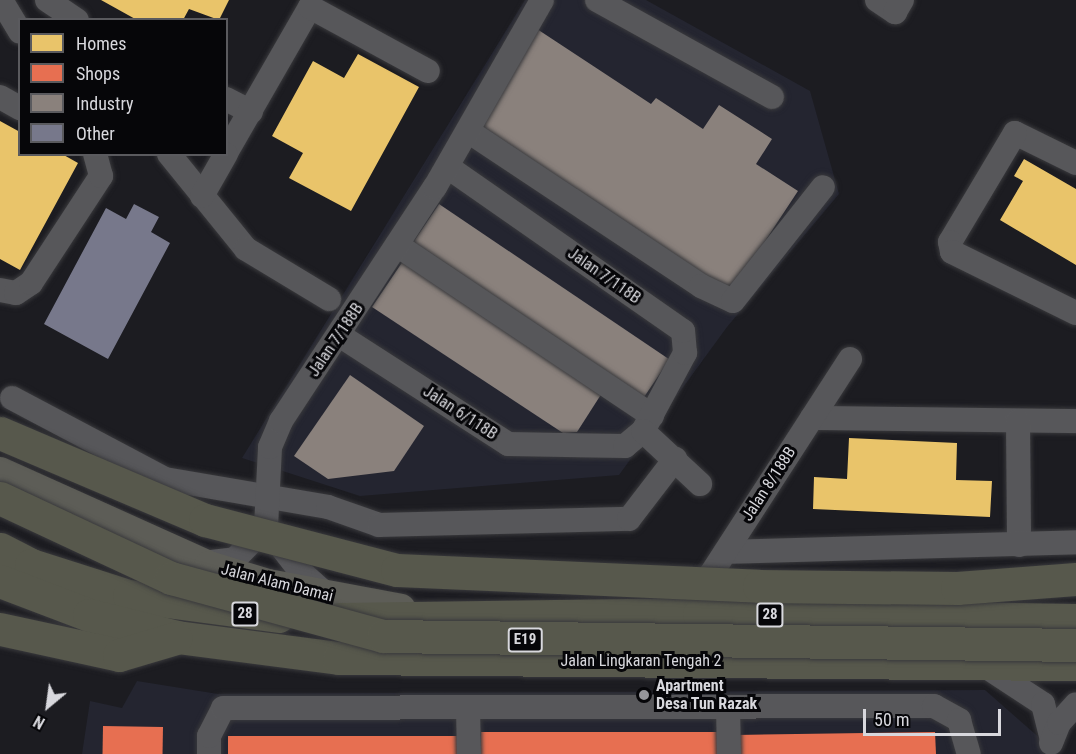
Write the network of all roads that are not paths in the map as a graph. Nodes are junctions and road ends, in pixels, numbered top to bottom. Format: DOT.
graph roads {
  1 [pos="1,0"];
  2 [pos="47,0"];
  3 [pos="543,0"];
  4 [pos="597,0"];
  5 [pos="877,0"];
  6 [pos="902,0"];
  7 [pos="74,18"];
  8 [pos="18,29"];
  9 [pos="428,71"];
  10 [pos="0,97"];
  11 [pos="772,97"];
  12 [pos="228,100"];
  13 [pos="18,107"];
  14 [pos="250,112"];
  15 [pos="468,130"];
  16 [pos="228,150"];
  17 [pos="96,156"];
  18 [pos="171,156"];
  19 [pos="225,156"];
  20 [pos="1076,163"];
  21 [pos="448,167"];
  22 [pos="823,187"];
  23 [pos="202,196"];
  24 [pos="398,246"];
  25 [pos="0,290"];
  26 [pos="329,299"];
  27 [pos="1076,313"];
  28 [pos="339,335"];
  29 [pos="850,359"];
  30 [pos="12,398"];
  31 [pos="812,418"];
  32 [pos="1018,421"];
  33 [pos="1076,421"];
  34 [pos="648,423"];
  35 [pos="0,433"];
  36 [pos="675,459"];
  37 [pos="0,472"];
  38 [pos="700,484"];
  39 [pos="264,494"];
  40 [pos="0,498"];
  41 [pos="266,527"];
  42 [pos="1076,542"];
  43 [pos="1019,545"];
  44 [pos="0,549"];
  45 [pos="726,552"];
  46 [pos="203,563"];
  47 [pos="17,579"];
  48 [pos="1076,579"];
  49 [pos="329,597"];
  50 [pos="699,614"];
  51 [pos="465,620"];
  52 [pos="1076,620"];
  53 [pos="0,629"];
  54 [pos="177,638"];
  55 [pos="1076,645"];
  56 [pos="980,663"];
  57 [pos="1076,664"];
  58 [pos="1076,704"];
  59 [pos="728,707"];
  60 [pos="468,708"];
  61 [pos="1050,747"];
  62 [pos="967,753"];
  63 [pos="209,754"];
  64 [pos="469,754"];
  65 [pos="729,754"];
  1 -- 8 [label="street"];
  2 -- 7 [label="street"];
  3 -- 15 [label="street, Jalan 7/188B"];
  4 -- 11 [label="street"];
  5 -- 6 [label="street"];
  9 -- 14 [label="street"];
  10 -- 13 [label="street"];
  12 -- 14 [label="street"];
  14 -- 16 [label="street"];
  15 -- 21 [label="street, Jalan 7/188B"];
  15 -- 22 [label="street"];
  17 -- 25 [label="street"];
  18 -- 23 [label="street"];
  19 -- 23 [label="street"];
  20 -- 27 [label="street"];
  21 -- 24 [label="street, Jalan 7/188B"];
  21 -- 34 [label="street, Jalan 7/118B"];
  23 -- 26 [label="street"];
  24 -- 28 [label="street, Jalan 7/188B"];
  24 -- 34 [label="street"];
  28 -- 34 [label="street, Jalan 6/118B"];
  28 -- 39 [label="street, Jalan 7/188B"];
  29 -- 31 [label="street, Jalan 8/188B"];
  30 -- 39 [label="street"];
  31 -- 32 [label="street"];
  31 -- 45 [label="street, Jalan 8/188B"];
  32 -- 33 [label="street"];
  32 -- 43 [label="street"];
  34 -- 36 [label="street"];
  35 -- 48 [label="highway, bridge"];
  36 -- 38 [label="street"];
  36 -- 39 [label="street"];
  37 -- 46 [label="main road, Jalan Alam Damai"];
  39 -- 41 [label="street, Jalan 7/188B"];
  40 -- 55 [label="highway, E19, bridge"];
  41 -- 46 [label="street"];
  41 -- 49 [label="street"];
  42 -- 43 [label="street"];
  43 -- 45 [label="street"];
  44 -- 47 [label="highway, Jalan Lingkaran Tengah 2 / 28"];
  45 -- 50 [label="street, Jalan 8/188B"];
  46 -- 49 [label="main road, Jalan Alam Damai"];
  47 -- 51 [label="highway, Jalan Lingkaran Tengah 2 / 28"];
  47 -- 54 [label="highway, Jalan Lingkaran Tengah 2 / 28"];
  49 -- 51 [label="main road, Jalan Alam Damai"];
  50 -- 51 [label="highway, Jalan Lingkaran Tengah 2 / 28"];
  50 -- 52 [label="highway, Jalan Lingkaran Tengah 2 / 28"];
  53 -- 54 [label="highway"];
  54 -- 56 [label="highway, Jalan Lingkaran Tengah 2 / 28"];
  56 -- 57 [label="highway, Jalan Lingkaran Tengah 2 / 28"];
  56 -- 61 [label="street"];
  58 -- 61 [label="street"];
  59 -- 60 [label="street"];
  59 -- 62 [label="street"];
  59 -- 65 [label="street"];
  60 -- 63 [label="street"];
  60 -- 64 [label="street"];
}
